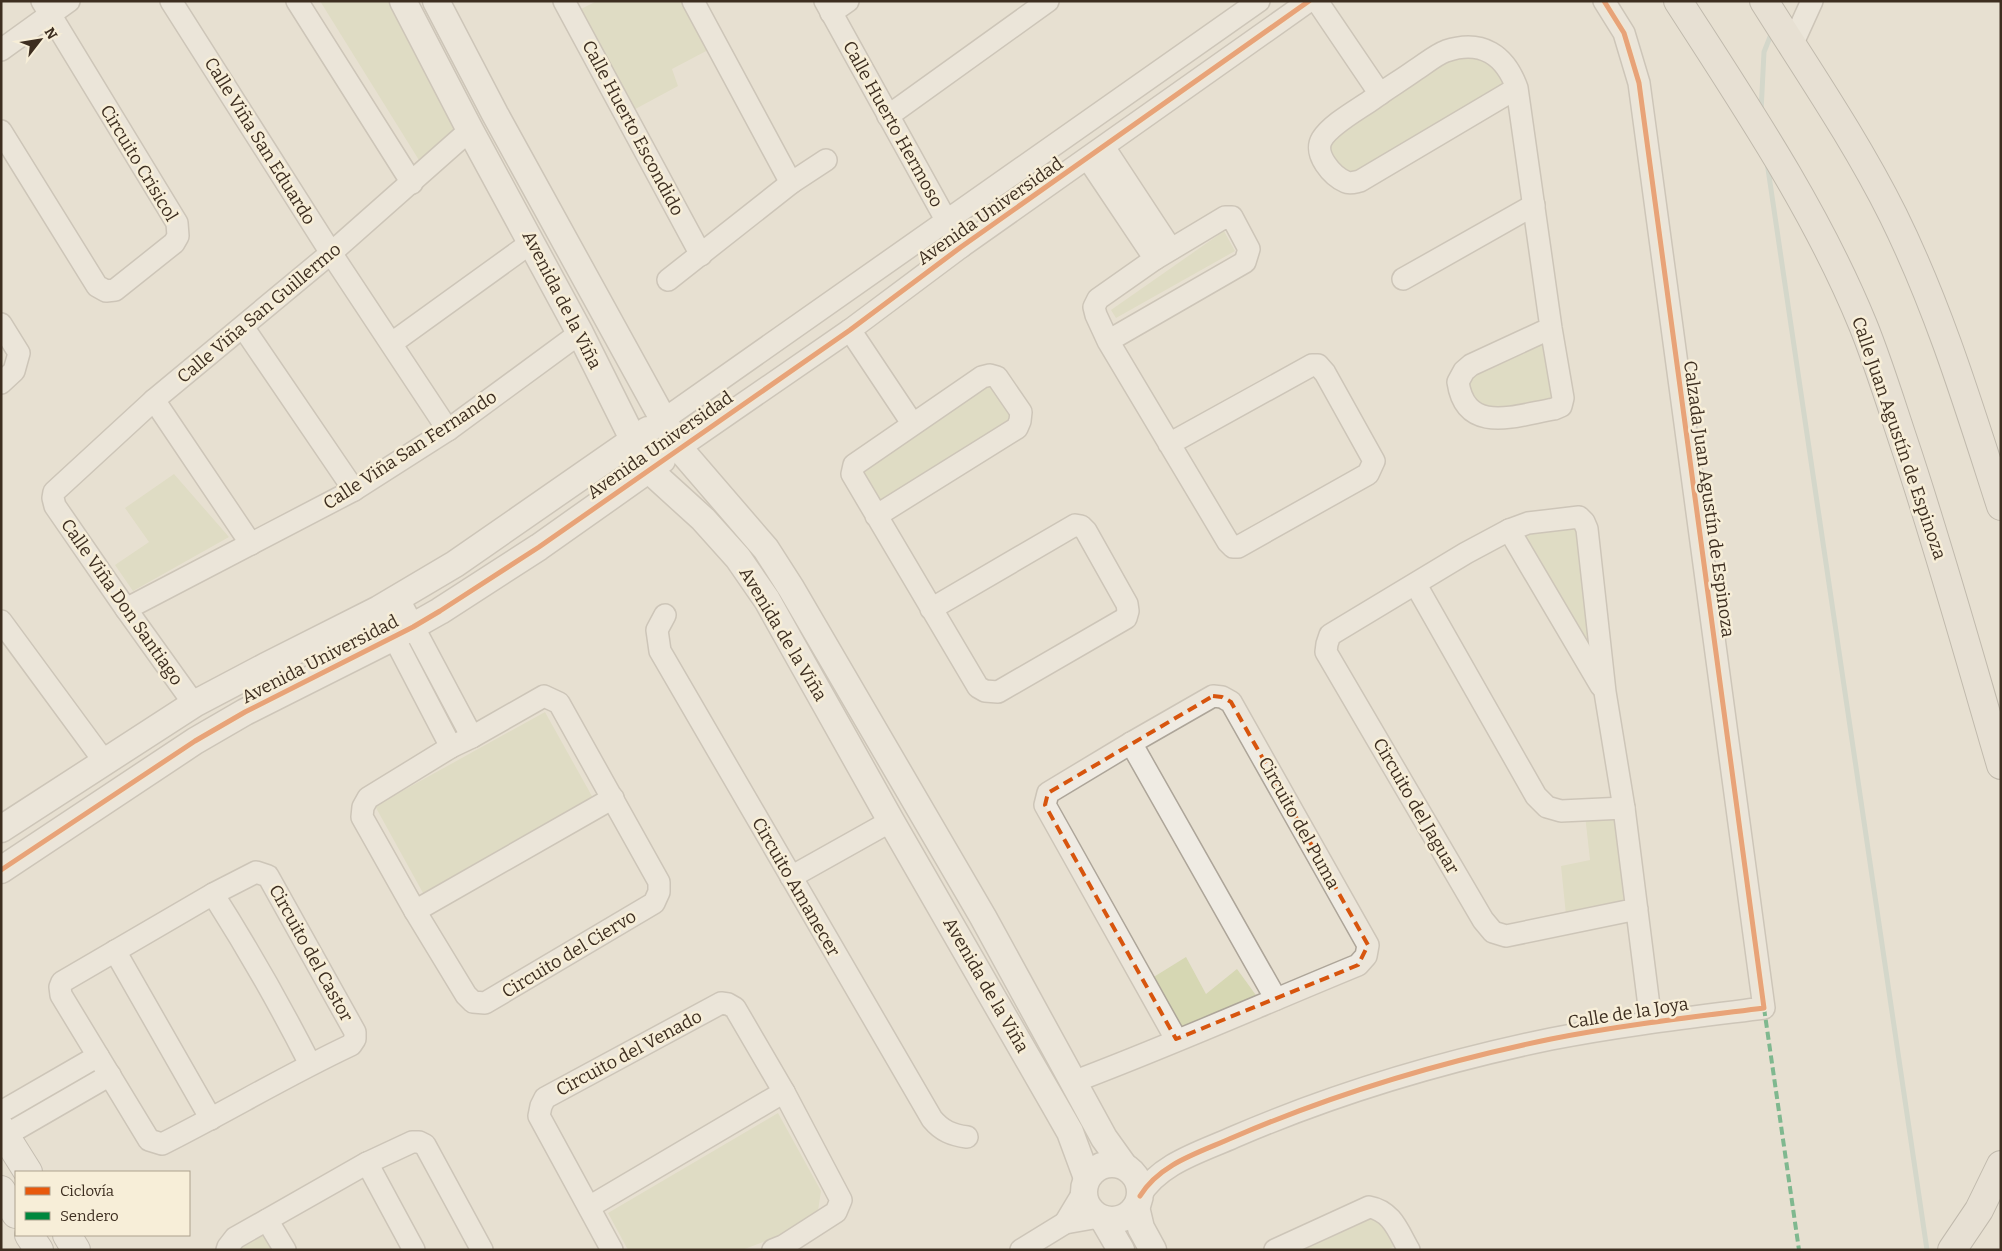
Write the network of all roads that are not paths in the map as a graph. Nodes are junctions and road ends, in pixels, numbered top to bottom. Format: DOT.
graph roads {
  1 [pos="69,1"];
  2 [pos="171,1"];
  3 [pos="298,1"];
  4 [pos="403,1"];
  5 [pos="436,1"];
  6 [pos="564,1"];
  7 [pos="694,1"];
  8 [pos="1048,1"];
  9 [pos="1259,1"];
  10 [pos="1309,1"];
  11 [pos="1317,1"];
  12 [pos="1604,1"];
  13 [pos="1678,1"];
  14 [pos="1764,1"];
  15 [pos="1812,1"];
  16 [pos="835,5"];
  17 [pos="46,8"];
  18 [pos="1787,38"];
  19 [pos="1,50"];
  20 [pos="1517,88"];
  21 [pos="1380,94"];
  22 [pos="888,116"];
  23 [pos="470,130"];
  24 [pos="1,131"];
  25 [pos="1096,153"];
  26 [pos="826,160"];
  27 [pos="412,183"];
  28 [pos="791,183"];
  29 [pos="1534,205"];
  30 [pos="946,220"];
  31 [pos="532,242"];
  32 [pos="961,247"];
  33 [pos="331,253"];
  34 [pos="1163,254"];
  35 [pos="701,255"];
  36 [pos="1403,279"];
  37 [pos="668,280"];
  38 [pos="1,324"];
  39 [pos="243,327"];
  40 [pos="1551,328"];
  41 [pos="850,330"];
  42 [pos="580,333"];
  43 [pos="1108,341"];
  44 [pos="392,343"];
  45 [pos="1,383"];
  46 [pos="154,400"];
  47 [pos="663,420"];
  48 [pos="912,423"];
  49 [pos="448,430"];
  50 [pos="634,440"];
  51 [pos="1169,444"];
  52 [pos="679,448"];
  53 [pos="648,469"];
  54 [pos="354,490"];
  55 [pos="53,498"];
  56 [pos="2001,506"];
  57 [pos="876,516"];
  58 [pos="1509,530"];
  59 [pos="251,544"];
  60 [pos="1416,585"];
  61 [pos="388,604"];
  62 [pos="126,609"];
  63 [pos="931,609"];
  64 [pos="665,616"];
  65 [pos="1,621"];
  66 [pos="403,632"];
  67 [pos="1605,692"];
  68 [pos="194,704"];
  69 [pos="876,734"];
  70 [pos="472,737"];
  71 [pos="1131,743"];
  72 [pos="451,746"];
  73 [pos="851,748"];
  74 [pos="104,761"];
  75 [pos="2001,765"];
  76 [pos="612,798"];
  77 [pos="1624,808"];
  78 [pos="891,820"];
  79 [pos="1,829"];
  80 [pos="1,870"];
  81 [pos="791,877"];
  82 [pos="213,894"];
  83 [pos="1637,909"];
  84 [pos="415,910"];
  85 [pos="983,917"];
  86 [pos="956,933"];
  87 [pos="115,951"];
  88 [pos="1276,999"];
  89 [pos="1764,1008"];
  90 [pos="1651,1022"];
  91 [pos="1176,1039"];
  92 [pos="98,1056"];
  93 [pos="310,1064"];
  94 [pos="110,1075"];
  95 [pos="1073,1082"];
  96 [pos="784,1092"];
  97 [pos="211,1119"];
  98 [pos="2,1129"];
  99 [pos="967,1137"];
  100 [pos="367,1163"];
  101 [pos="2001,1165"];
  102 [pos="1127,1167"];
  103 [pos="1166,1168"];
  104 [pos="27,1171"];
  105 [pos="1085,1185"];
  106 [pos="1,1190"];
  107 [pos="1138,1201"];
  108 [pos="589,1208"];
  109 [pos="15,1212"];
  110 [pos="1101,1218"];
  111 [pos="267,1220"];
  112 [pos="1065,1223"];
  113 [pos="30,1236"];
  114 [pos="68,1236"];
  115 [pos="1955,1246"];
  116 [pos="780,1248"];
  117 [pos="1281,1248"];
  118 [pos="38,1250"];
  119 [pos="76,1250"];
  120 [pos="227,1250"];
  121 [pos="285,1250"];
  122 [pos="414,1250"];
  123 [pos="482,1250"];
  124 [pos="612,1250"];
  125 [pos="1021,1250"];
  126 [pos="1121,1250"];
  127 [pos="1153,1250"];
  128 [pos="1409,1250"];
  1 -- 17 [label="street"];
  2 -- 33 [label="street, Calle Viña San Eduardo"];
  3 -- 27 [label="street"];
  4 -- 23 [label="street, Avenida de la Viña"];
  5 -- 47 [label="street, Avenida de la Viña"];
  6 -- 35 [label="street, Calle Huerto Escondido"];
  7 -- 28 [label="street"];
  8 -- 22 [label="street"];
  9 -- 30 [label="street, Avenida Universidad"];
  10 -- 25 [label="street, Avenida Universidad"];
  11 -- 21 [label="street"];
  12 -- 89 [label="street, Calzada Juan Agustín de Espinoza"];
  13 -- 75 [label="main road, Calle Juan Agustín de Espinoza"];
  14 -- 18 [label="main road"];
  15 -- 18 [label="street"];
  16 -- 22 [label="street, Calle Huerto Hermoso"];
  17 -- 19 [label="street"];
  17 -- 24 [label="street, Circuito Crisicol"];
  18 -- 56 [label="main road"];
  20 -- 21 [label="street"];
  20 -- 21 [label="street"];
  20 -- 29 [label="street"];
  22 -- 30 [label="street, Calle Huerto Hermoso"];
  23 -- 27 [label="street, Calle Viña San Guillermo"];
  23 -- 31 [label="street, Avenida de la Viña"];
  25 -- 32 [label="street, Avenida Universidad"];
  25 -- 34 [label="street"];
  26 -- 28 [label="street"];
  27 -- 33 [label="street, Calle Viña San Guillermo"];
  28 -- 35 [label="street"];
  29 -- 36 [label="street"];
  29 -- 40 [label="street"];
  30 -- 32 [label="street, Calle Huerto Hermoso"];
  30 -- 47 [label="street, Avenida Universidad"];
  31 -- 42 [label="street, Avenida de la Viña"];
  31 -- 44 [label="street"];
  32 -- 41 [label="street, Avenida Universidad"];
  33 -- 39 [label="street, Calle Viña San Guillermo"];
  33 -- 44 [label="street, Calle Viña San Eduardo"];
  34 -- 43 [label="street"];
  34 -- 43 [label="street"];
  35 -- 37 [label="street"];
  38 -- 45 [label="street"];
  39 -- 46 [label="street, Calle Viña San Guillermo"];
  39 -- 54 [label="street"];
  40 -- 40 [label="street"];
  41 -- 48 [label="street"];
  41 -- 52 [label="street, Avenida Universidad"];
  42 -- 49 [label="street, Calle Viña San Fernando"];
  42 -- 50 [label="street, Avenida de la Viña"];
  43 -- 51 [label="street"];
  44 -- 49 [label="street, Calle Viña San Eduardo"];
  46 -- 55 [label="street, Calle Viña San Guillermo"];
  46 -- 59 [label="street"];
  47 -- 50 [label="street, Avenida Universidad"];
  47 -- 52 [label="street, Avenida de la Viña"];
  48 -- 57 [label="street"];
  48 -- 57 [label="street"];
  49 -- 54 [label="street, Calle Viña San Fernando"];
  50 -- 53 [label="street, Avenida de la Viña"];
  50 -- 61 [label="street, Avenida Universidad"];
  51 -- 51 [label="street"];
  52 -- 53 [label="street, Avenida Universidad"];
  52 -- 69 [label="street, Avenida de la Viña"];
  53 -- 66 [label="street, Avenida Universidad"];
  53 -- 73 [label="street, Avenida de la Viña"];
  54 -- 59 [label="street, Calle Viña San Fernando"];
  55 -- 62 [label="street, Calle Viña Don Santiago"];
  57 -- 63 [label="street"];
  58 -- 60 [label="street, Circuito del Jaguar"];
  58 -- 67 [label="street, Circuito del Jaguar"];
  58 -- 67 [label="street, Circuito del Jaguar"];
  59 -- 62 [label="street, Calle Viña San Fernando"];
  60 -- 77 [label="street"];
  60 -- 83 [label="street, Circuito del Jaguar"];
  61 -- 66 [label="street"];
  61 -- 68 [label="street, Avenida Universidad"];
  62 -- 68 [label="street, Calle Viña Don Santiago"];
  63 -- 63 [label="street"];
  64 -- 81 [label="street, Circuito Amanecer"];
  65 -- 74 [label="street"];
  66 -- 70 [label="street"];
  66 -- 72 [label="street"];
  66 -- 80 [label="street, Avenida Universidad"];
  67 -- 77 [label="street, Circuito del Jaguar"];
  68 -- 74 [label="street, Avenida Universidad"];
  69 -- 73 [label="street"];
  69 -- 85 [label="street, Avenida de la Viña"];
  70 -- 72 [label="street, Circuito del Ciervo"];
  70 -- 76 [label="street, Circuito del Ciervo"];
  71 -- 88 [label="street"];
  71 -- 88 [label="street, Circuito del Puma"];
  71 -- 91 [label="street, Circuito del Puma"];
  72 -- 84 [label="street, Circuito del Ciervo"];
  73 -- 78 [label="street, Avenida de la Viña"];
  74 -- 79 [label="street, Avenida Universidad"];
  76 -- 84 [label="street"];
  76 -- 84 [label="street, Circuito del Ciervo"];
  77 -- 83 [label="street, Circuito del Jaguar"];
  78 -- 81 [label="street"];
  78 -- 86 [label="street, Avenida de la Viña"];
  81 -- 99 [label="street, Circuito Amanecer"];
  82 -- 87 [label="street, Circuito del Castor"];
  82 -- 93 [label="street"];
  82 -- 93 [label="street, Circuito del Castor"];
  83 -- 90 [label="street, Circuito del Jaguar"];
  85 -- 86 [label="street"];
  85 -- 95 [label="street, Avenida de la Viña"];
  86 -- 105 [label="street, Avenida de la Viña"];
  87 -- 92 [label="street, Circuito del Castor"];
  87 -- 97 [label="street"];
  88 -- 91 [label="street, Circuito del Puma"];
  89 -- 90 [label="street, Calle de la Joya"];
  90 -- 103 [label="street, Calle de la Joya"];
  91 -- 95 [label="street, Circuito del Puma"];
  92 -- 94 [label="street, Circuito del Castor"];
  92 -- 98 [label="street"];
  93 -- 97 [label="street, Circuito del Castor"];
  94 -- 97 [label="street, Circuito del Castor"];
  94 -- 98 [label="street"];
  95 -- 102 [label="street, Avenida de la Viña"];
  96 -- 108 [label="street"];
  96 -- 108 [label="street, Circuito del Venado"];
  96 -- 116 [label="street, Circuito del Venado"];
  98 -- 104 [label="main road"];
  100 -- 111 [label="street"];
  100 -- 122 [label="street"];
  100 -- 123 [label="street"];
  101 -- 115 [label="main road"];
  102 -- 103 [label="street, Calle de la Joya"];
  102 -- 105 [label="street"];
  102 -- 107 [label="street"];
  103 -- 107 [label="street, Calle de la Joya"];
  105 -- 110 [label="street"];
  105 -- 112 [label="street"];
  106 -- 109 [label="main road"];
  107 -- 110 [label="street"];
  107 -- 127 [label="street"];
  108 -- 124 [label="street, Circuito del Venado"];
  110 -- 112 [label="street"];
  110 -- 126 [label="street"];
  111 -- 120 [label="street"];
  111 -- 121 [label="street"];
  112 -- 125 [label="street"];
  113 -- 118 [label="main road"];
  114 -- 119 [label="main road"];
  117 -- 128 [label="street"];
}
